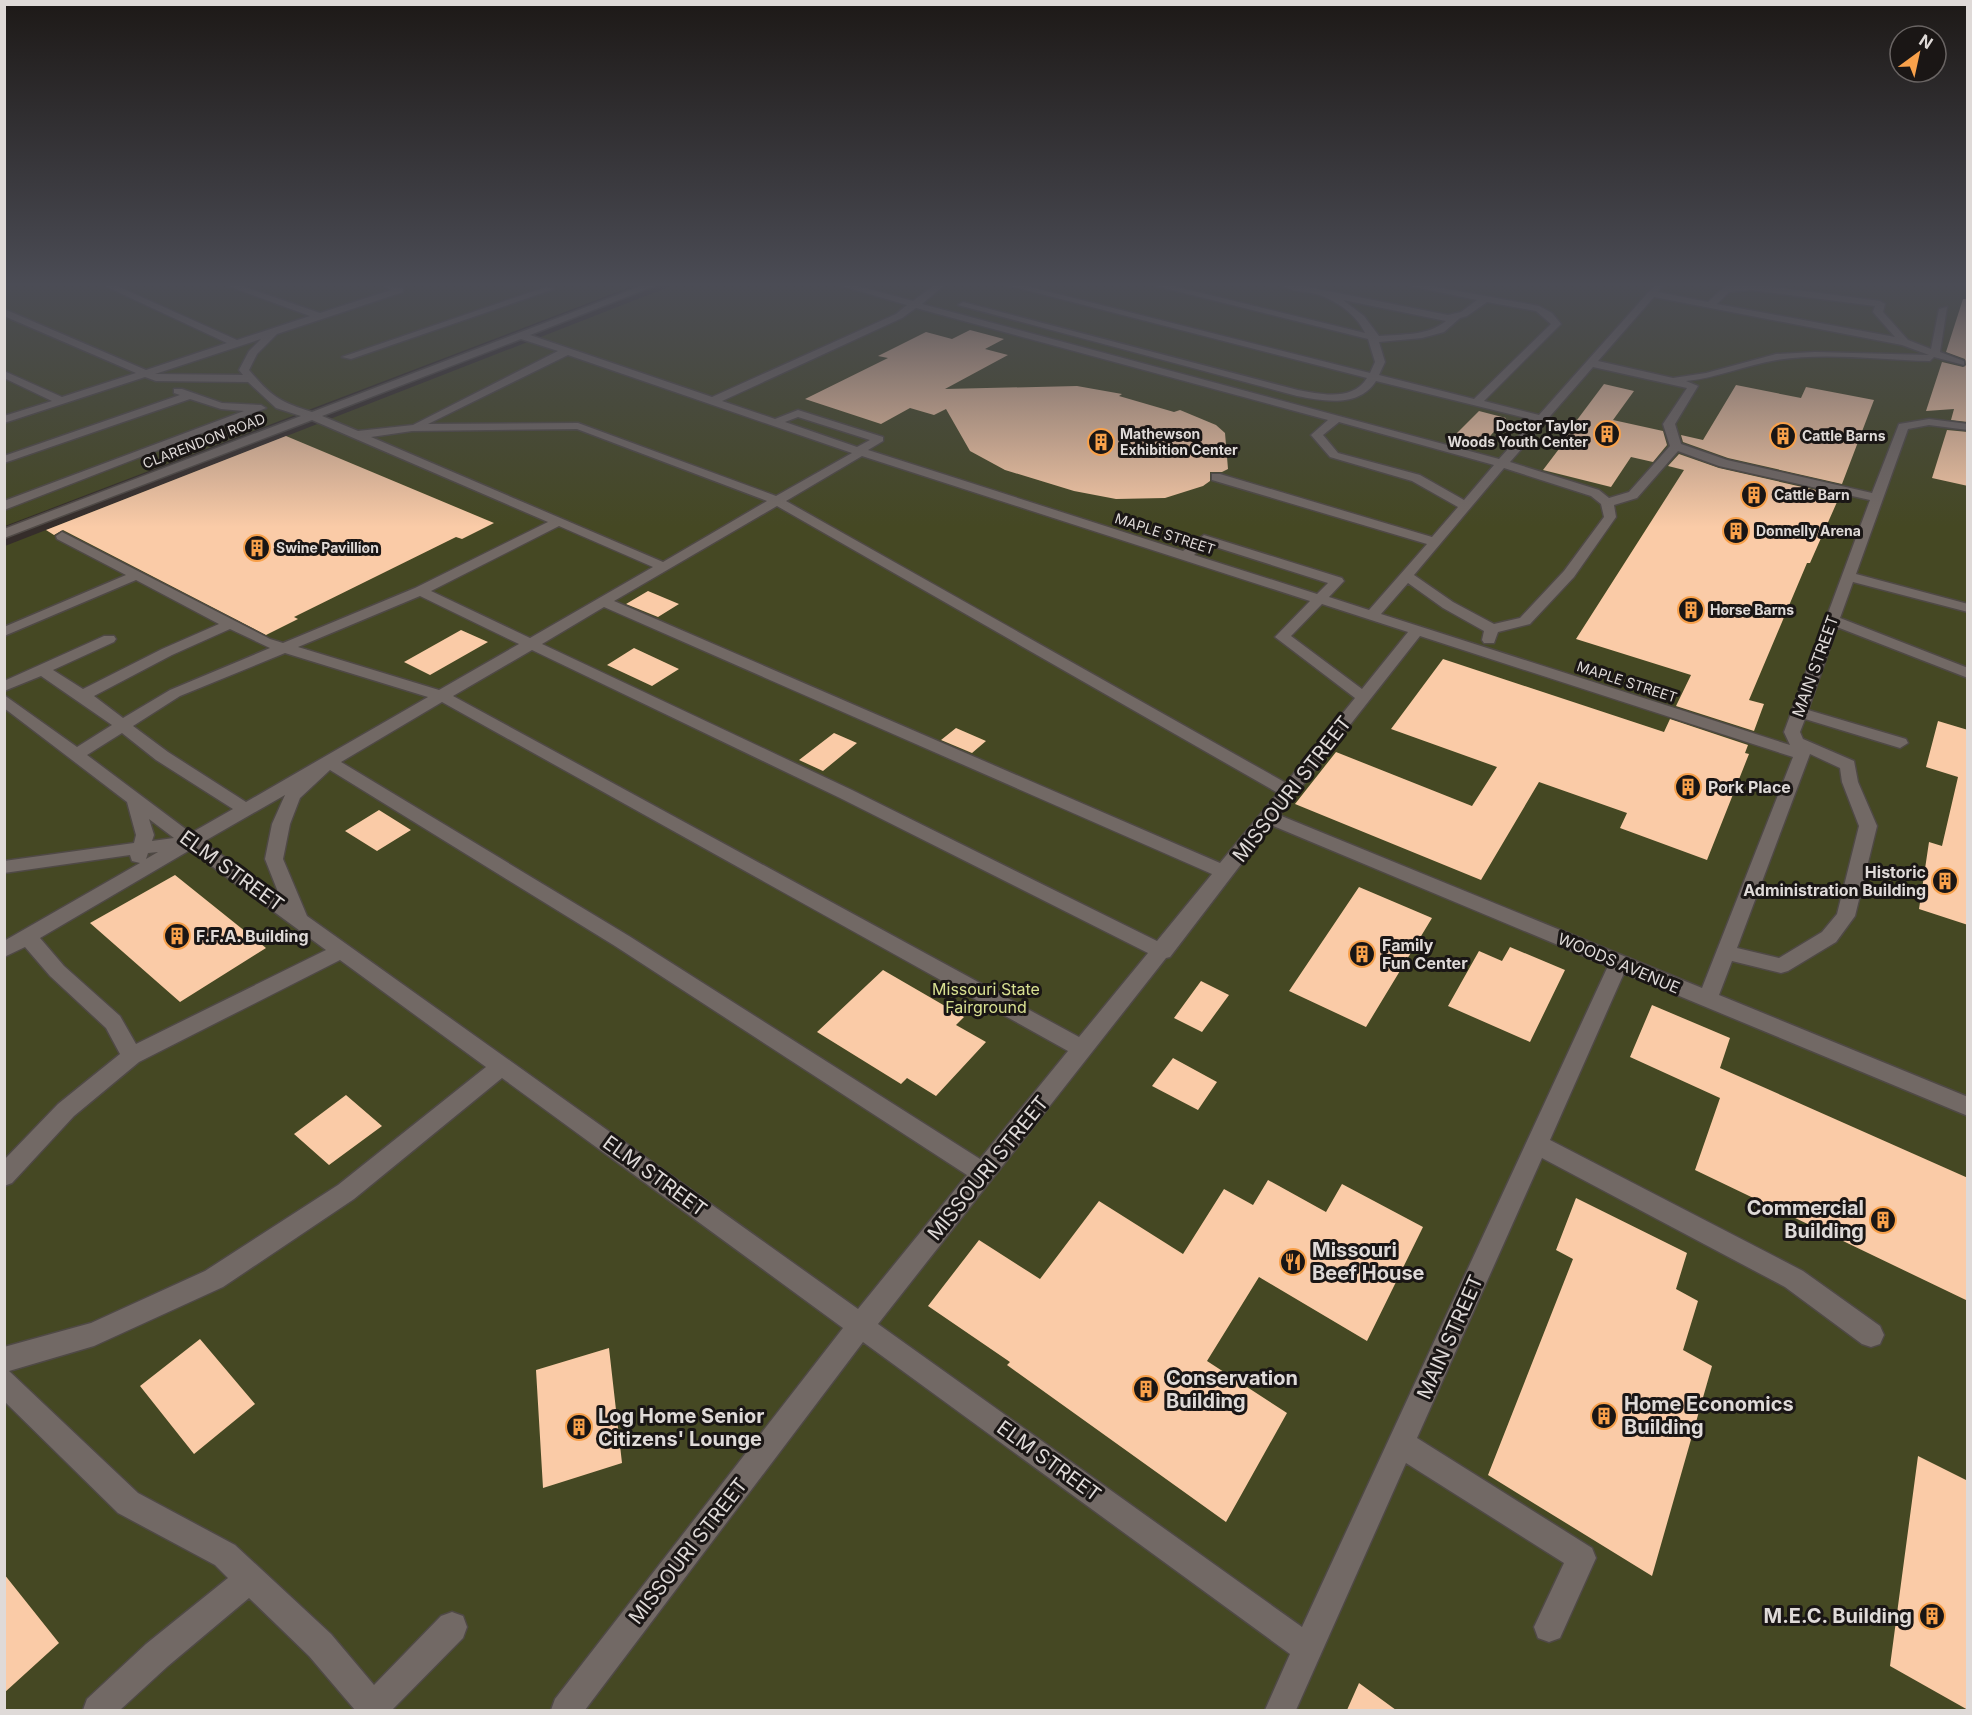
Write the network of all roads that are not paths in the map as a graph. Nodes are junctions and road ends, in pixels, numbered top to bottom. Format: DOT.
graph roads {
  1 [pos="122,366"];
  2 [pos="170,366"];
  3 [pos="246,366"];
  4 [pos="442,366"];
  5 [pos="537,366"];
  6 [pos="611,366"];
  7 [pos="790,366"];
  8 [pos="1143,366"];
  9 [pos="1194,366"];
  10 [pos="1335,366"];
  11 [pos="1378,366"];
  12 [pos="1513,366"];
  13 [pos="1588,366"];
  14 [pos="1604,366"];
  15 [pos="1743,366"];
  16 [pos="4,374"];
  17 [pos="142,375"];
  18 [pos="1373,376"];
  19 [pos="156,378"];
  20 [pos="252,379"];
  21 [pos="1665,380"];
  22 [pos="188,396"];
  23 [pos="61,401"];
  24 [pos="713,401"];
  25 [pos="1477,402"];
  26 [pos="280,406"];
  27 [pos="261,408"];
  28 [pos="313,416"];
  29 [pos="1337,418"];
  30 [pos="1541,419"];
  31 [pos="4,420"];
  32 [pos="776,422"];
  33 [pos="1968,427"];
  34 [pos="412,428"];
  35 [pos="356,435"];
  36 [pos="1676,446"];
  37 [pos="860,451"];
  38 [pos="4,460"];
  39 [pos="1502,463"];
  40 [pos="1216,477"];
  41 [pos="1876,498"];
  42 [pos="778,501"];
  43 [pos="1607,503"];
  44 [pos="4,506"];
  45 [pos="1466,506"];
  46 [pos="556,523"];
  47 [pos="4,534"];
  48 [pos="62,536"];
  49 [pos="1435,542"];
  50 [pos="1185,556"];
  51 [pos="664,567"];
  52 [pos="137,575"];
  53 [pos="1407,576"];
  54 [pos="1848,576"];
  55 [pos="420,591"];
  56 [pos="1321,600"];
  57 [pos="604,602"];
  58 [pos="1968,608"];
  59 [pos="1372,616"];
  60 [pos="1832,620"];
  61 [pos="231,624"];
  62 [pos="1492,629"];
  63 [pos="1417,631"];
  64 [pos="4,632"];
  65 [pos="109,639"];
  66 [pos="531,644"];
  67 [pos="284,648"];
  68 [pos="1486,653"];
  69 [pos="41,669"];
  70 [pos="1968,674"];
  71 [pos="4,687"];
  72 [pos="82,696"];
  73 [pos="442,696"];
  74 [pos="1365,698"];
  75 [pos="4,700"];
  76 [pos="1799,712"];
  77 [pos="122,725"];
  78 [pos="1900,743"];
  79 [pos="1799,748"];
  80 [pos="77,754"];
  81 [pos="329,762"];
  82 [pos="1290,792"];
  83 [pos="135,799"];
  84 [pos="247,810"];
  85 [pos="1270,818"];
  86 [pos="191,842"];
  87 [pos="143,847"];
  88 [pos="4,867"];
  89 [pos="1226,873"];
  90 [pos="100,895"];
  91 [pos="299,920"];
  92 [pos="28,936"];
  93 [pos="4,950"];
  94 [pos="343,951"];
  95 [pos="1163,952"];
  96 [pos="1726,952"];
  97 [pos="1619,963"];
  98 [pos="1707,1000"];
  99 [pos="1083,1049"];
  100 [pos="132,1056"];
  101 [pos="502,1066"];
  102 [pos="1968,1107"];
  103 [pos="1537,1144"];
  104 [pos="984,1173"];
  105 [pos="4,1176"];
  106 [pos="861,1325"];
  107 [pos="1871,1335"];
  108 [pos="4,1360"];
  109 [pos="4,1382"];
  110 [pos="1401,1444"];
  111 [pos="249,1579"];
  112 [pos="452,1627"];
  113 [pos="1549,1628"];
  114 [pos="1308,1649"];
  115 [pos="374,1709"];
  116 [pos="98,1710"];
  117 [pos="566,1710"];
  118 [pos="1280,1710"];
  1 -- 17 [label="street"];
  2 -- 17 [label="street"];
  3 -- 20 [label="street"];
  4 -- 28 [label="street, CLARENDON ROAD"];
  5 -- 34 [label="street"];
  6 -- 24 [label="street, MAPLE STREET"];
  7 -- 24 [label="street"];
  8 -- 29 [label="street"];
  9 -- 18 [label="street"];
  10 -- 18 [label="street"];
  11 -- 18 [label="street"];
  12 -- 25 [label="street"];
  13 -- 30 [label="street"];
  14 -- 21 [label="street"];
  15 -- 21 [label="street"];
  16 -- 23 [label="street"];
  17 -- 19 [label="street"];
  17 -- 23 [label="street"];
  18 -- 25 [label="street"];
  19 -- 20 [label="street"];
  19 -- 22 [label="street"];
  20 -- 26 [label="street"];
  21 -- 36 [label="street"];
  22 -- 27 [label="street"];
  22 -- 38 [label="street"];
  23 -- 31 [label="street"];
  24 -- 32 [label="street, MAPLE STREET"];
  25 -- 30 [label="street"];
  26 -- 27 [label="street"];
  26 -- 28 [label="street"];
  27 -- 44 [label="street"];
  28 -- 35 [label="street"];
  28 -- 47 [label="street, CLARENDON ROAD"];
  29 -- 39 [label="street"];
  29 -- 45 [label="street"];
  30 -- 39 [label="street"];
  32 -- 37 [label="street, MAPLE STREET"];
  32 -- 37 [label="street"];
  33 -- 41 [label="street, MAIN STREET"];
  34 -- 35 [label="street"];
  34 -- 42 [label="street"];
  35 -- 46 [label="street"];
  36 -- 41 [label="street"];
  36 -- 43 [label="street"];
  37 -- 42 [label="street"];
  37 -- 50 [label="street, MAPLE STREET"];
  39 -- 43 [label="street"];
  39 -- 45 [label="street"];
  40 -- 49 [label="street"];
  41 -- 54 [label="street, MAIN STREET"];
  42 -- 51 [label="street"];
  42 -- 82 [label="street"];
  43 -- 62 [label="street"];
  45 -- 49 [label="street"];
  46 -- 51 [label="street"];
  46 -- 55 [label="street"];
  48 -- 52 [label="street"];
  49 -- 53 [label="street"];
  50 -- 56 [label="street, MAPLE STREET"];
  50 -- 56 [label="street"];
  51 -- 57 [label="street"];
  52 -- 61 [label="street"];
  52 -- 64 [label="street"];
  53 -- 59 [label="street"];
  53 -- 62 [label="street"];
  54 -- 58 [label="street"];
  54 -- 60 [label="street, MAIN STREET"];
  55 -- 66 [label="street"];
  55 -- 67 [label="street"];
  56 -- 59 [label="street, MAPLE STREET"];
  56 -- 74 [label="street"];
  57 -- 66 [label="street"];
  57 -- 89 [label="street"];
  59 -- 63 [label="street, MAPLE STREET"];
  60 -- 70 [label="street"];
  60 -- 76 [label="street, MAIN STREET"];
  61 -- 67 [label="street"];
  61 -- 72 [label="street"];
  62 -- 68 [label="street"];
  63 -- 68 [label="street, MAPLE STREET"];
  63 -- 74 [label="street, MISSOURI STREET"];
  65 -- 69 [label="street"];
  66 -- 73 [label="street"];
  66 -- 95 [label="street"];
  67 -- 73 [label="street"];
  67 -- 77 [label="street"];
  68 -- 79 [label="street, MAPLE STREET"];
  69 -- 71 [label="street"];
  69 -- 72 [label="street"];
  72 -- 77 [label="street"];
  73 -- 81 [label="street"];
  73 -- 99 [label="street"];
  74 -- 82 [label="street, MISSOURI STREET"];
  75 -- 80 [label="street, ELM STREET"];
  76 -- 78 [label="street"];
  76 -- 79 [label="street, MAIN STREET"];
  77 -- 80 [label="street"];
  77 -- 84 [label="street"];
  79 -- 96 [label="street, MAIN STREET"];
  79 -- 96 [label="street, MAPLE STREET"];
  80 -- 83 [label="street, ELM STREET"];
  81 -- 84 [label="street"];
  81 -- 91 [label="street"];
  81 -- 104 [label="street"];
  82 -- 85 [label="street, MISSOURI STREET"];
  83 -- 86 [label="street, ELM STREET"];
  83 -- 87 [label="street"];
  84 -- 86 [label="street"];
  85 -- 89 [label="street, MISSOURI STREET"];
  85 -- 97 [label="street, WOODS AVENUE"];
  86 -- 87 [label="street"];
  86 -- 90 [label="street"];
  86 -- 91 [label="street, ELM STREET"];
  87 -- 88 [label="street"];
  87 -- 90 [label="street"];
  89 -- 95 [label="street, MISSOURI STREET"];
  90 -- 92 [label="street"];
  91 -- 94 [label="street, ELM STREET"];
  92 -- 93 [label="street"];
  92 -- 100 [label="street"];
  94 -- 100 [label="street"];
  94 -- 101 [label="street, ELM STREET"];
  95 -- 99 [label="street, MISSOURI STREET"];
  96 -- 98 [label="street, MAIN STREET"];
  97 -- 98 [label="street, WOODS AVENUE"];
  97 -- 103 [label="street, MAIN STREET"];
  98 -- 102 [label="street, WOODS AVENUE"];
  99 -- 104 [label="street, MISSOURI STREET"];
  100 -- 105 [label="street"];
  101 -- 106 [label="street, ELM STREET"];
  101 -- 108 [label="street"];
  103 -- 107 [label="street"];
  103 -- 110 [label="street, MAIN STREET"];
  104 -- 106 [label="street, MISSOURI STREET"];
  106 -- 114 [label="street, ELM STREET"];
  106 -- 117 [label="street, MISSOURI STREET"];
  109 -- 111 [label="street"];
  110 -- 113 [label="street"];
  110 -- 114 [label="street, MAIN STREET"];
  111 -- 115 [label="street"];
  111 -- 116 [label="street"];
  112 -- 115 [label="street"];
  114 -- 118 [label="street, MAIN STREET"];
}
